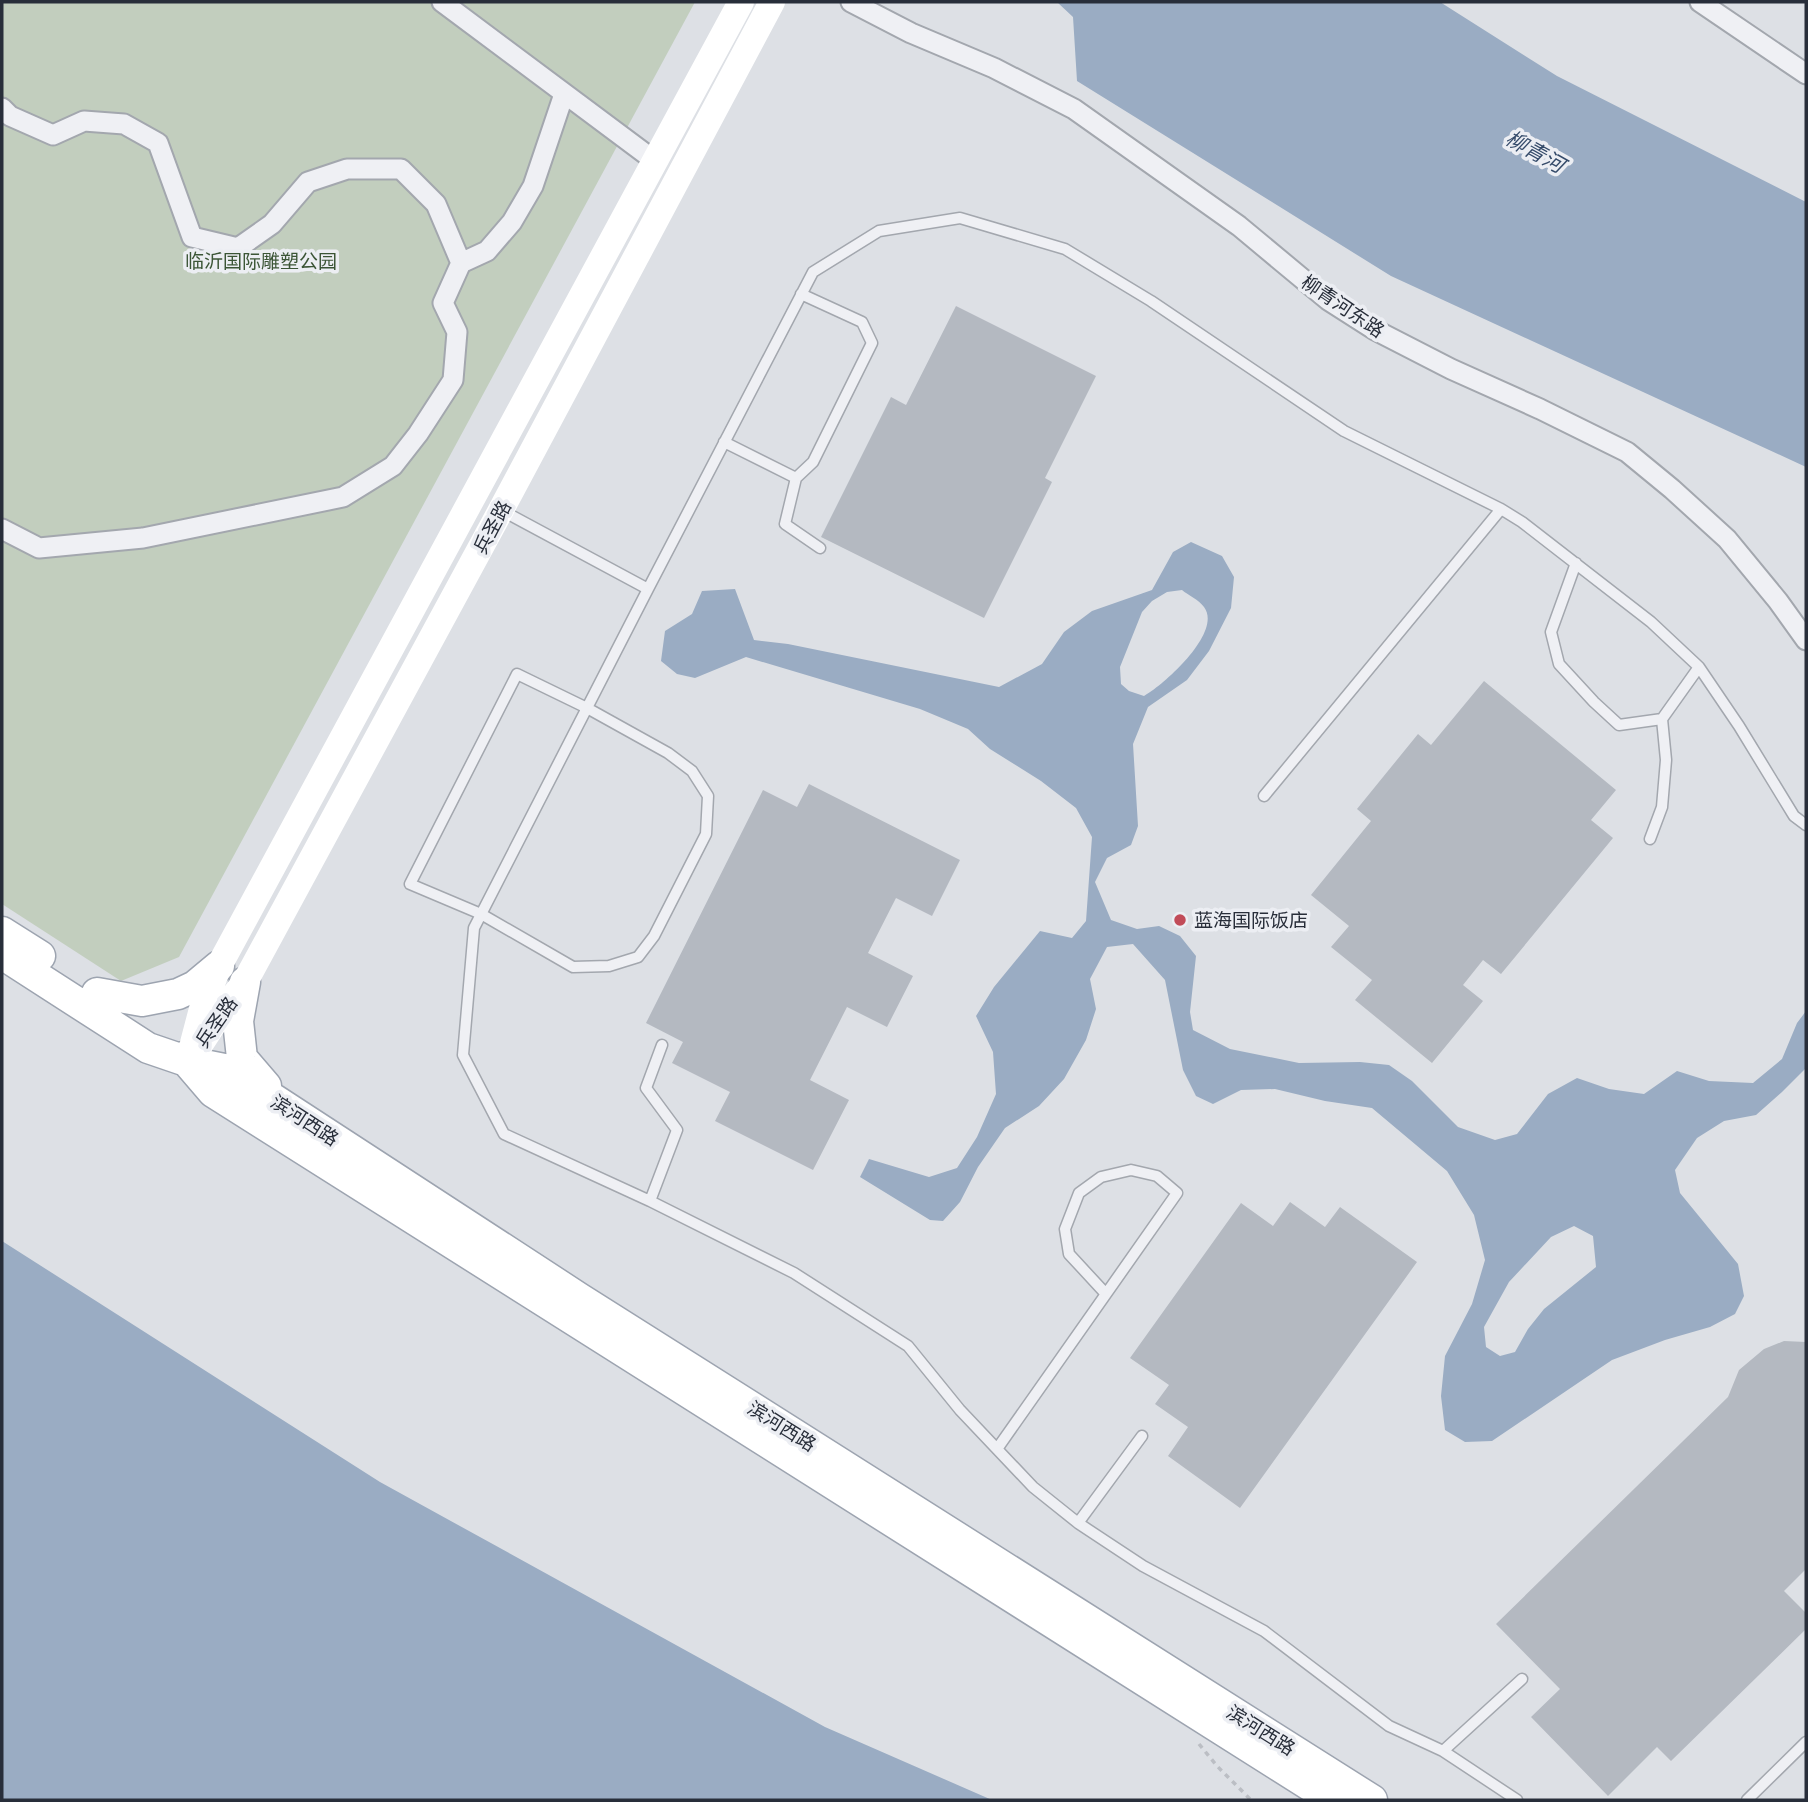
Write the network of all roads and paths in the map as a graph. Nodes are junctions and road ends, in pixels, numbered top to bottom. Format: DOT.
graph roads {
  1 [pos="442,2"];
  2 [pos="741,2"];
  3 [pos="772,2"];
  4 [pos="851,2"];
  5 [pos="1700,2"];
  6 [pos="1806,74"];
  7 [pos="564,94"];
  8 [pos="2,108"];
  9 [pos="655,161"];
  10 [pos="461,262"];
  11 [pos="801,294"];
  12 [pos="724,442"];
  13 [pos="796,478"];
  14 [pos="1501,509"];
  15 [pos="501,510"];
  16 [pos="2,529"];
  17 [pos="820,548"];
  18 [pos="1576,563"];
  19 [pos="648,589"];
  20 [pos="1806,639"];
  21 [pos="1699,667"];
  22 [pos="587,708"];
  23 [pos="1662,719"];
  24 [pos="1264,796"];
  25 [pos="1806,825"];
  26 [pos="1650,839"];
  27 [pos="481,914"];
  28 [pos="2,932"];
  29 [pos="2,954"];
  30 [pos="219,966"];
  31 [pos="245,982"];
  32 [pos="97,993"];
  33 [pos="662,1045"];
  34 [pos="189,1062"];
  35 [pos="282,1105"];
  36 [pos="650,1201"];
  37 [pos="1106,1294"];
  38 [pos="1142,1436"];
  39 [pos="997,1449"];
  40 [pos="1077,1523"];
  41 [pos="1522,1679"];
  42 [pos="1195,1739"];
  43 [pos="1806,1742"];
  44 [pos="1443,1751"];
  45 [pos="1251,1800"];
  46 [pos="1333,1800"];
  47 [pos="1372,1800"];
  48 [pos="1517,1800"];
  49 [pos="1747,1800"];
  1 -- 7 [label="street"];
  2 -- 9 [label="main road, 兵圣路"];
  3 -- 15 [label="main road, 兵圣路"];
  4 -- 20 [label="street, 柳青河东路"];
  5 -- 6 [label="street"];
  7 -- 9 [label="street"];
  7 -- 10 [label="street"];
  8 -- 10 [label="street"];
  9 -- 30 [label="main road, 兵圣路"];
  10 -- 16 [label="street"];
  11 -- 12 [label="lane"];
  11 -- 13 [label="lane"];
  11 -- 14 [label="lane"];
  12 -- 13 [label="lane"];
  12 -- 19 [label="lane"];
  13 -- 17 [label="lane"];
  14 -- 18 [label="lane"];
  14 -- 24 [label="lane"];
  15 -- 19 [label="lane"];
  15 -- 31 [label="main road, 兵圣路"];
  18 -- 21 [label="lane"];
  18 -- 23 [label="lane"];
  19 -- 22 [label="lane"];
  21 -- 23 [label="lane"];
  21 -- 25 [label="lane"];
  22 -- 27 [label="lane"];
  22 -- 27 [label="lane"];
  22 -- 27 [label="lane"];
  23 -- 26 [label="lane"];
  27 -- 36 [label="lane"];
  28 -- 32 [label="main road, 滨河西路"];
  29 -- 34 [label="main road, 滨河西路"];
  30 -- 32 [label="main road"];
  30 -- 34 [label="main road, 兵圣路"];
  31 -- 34 [label="main road, 兵圣路"];
  31 -- 35 [label="main road"];
  32 -- 34 [label="main road, 滨河西路"];
  33 -- 36 [label="lane"];
  34 -- 35 [label="main road, 滨河西路"];
  34 -- 46 [label="main road, 滨河西路"];
  35 -- 47 [label="main road, 滨河西路"];
  36 -- 39 [label="lane"];
  37 -- 37 [label="lane"];
  37 -- 39 [label="lane"];
  38 -- 40 [label="lane"];
  39 -- 40 [label="lane"];
  40 -- 44 [label="lane"];
  41 -- 44 [label="lane"];
  42 -- 45 [label="path"];
  43 -- 49 [label="lane"];
  44 -- 48 [label="lane"];
}
